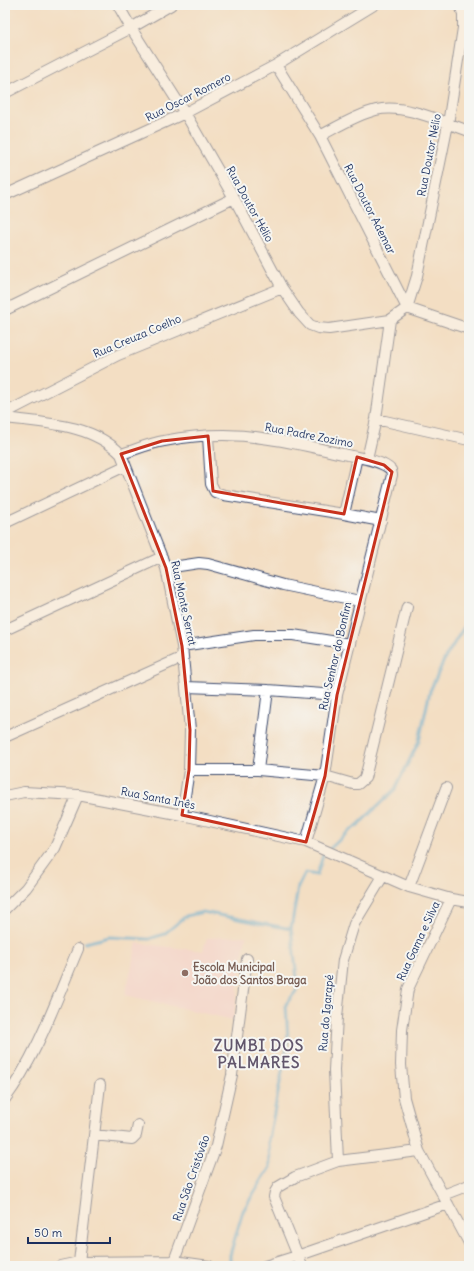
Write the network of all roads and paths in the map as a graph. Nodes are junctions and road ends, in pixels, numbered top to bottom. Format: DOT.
graph roads {
  1 [pos="118,5"];
  2 [pos="171,5"];
  3 [pos="374,5"];
  4 [pos="460,5"];
  5 [pos="131,28"];
  6 [pos="276,65"];
  7 [pos="5,93"];
  8 [pos="185,113"];
  9 [pos="448,124"];
  10 [pos="469,131"];
  11 [pos="320,136"];
  12 [pos="5,195"];
  13 [pos="234,198"];
  14 [pos="282,288"];
  15 [pos="407,308"];
  16 [pos="5,310"];
  17 [pos="390,320"];
  18 [pos="469,329"];
  19 [pos="5,413"];
  20 [pos="5,418"];
  21 [pos="376,419"];
  22 [pos="208,436"];
  23 [pos="469,440"];
  24 [pos="121,454"];
  25 [pos="362,458"];
  26 [pos="125,466"];
  27 [pos="392,475"];
  28 [pos="344,514"];
  29 [pos="381,521"];
  30 [pos="5,523"];
  31 [pos="162,557"];
  32 [pos="166,568"];
  33 [pos="360,601"];
  34 [pos="407,607"];
  35 [pos="5,630"];
  36 [pos="350,644"];
  37 [pos="182,651"];
  38 [pos="186,687"];
  39 [pos="268,690"];
  40 [pos="337,695"];
  41 [pos="5,737"];
  42 [pos="189,770"];
  43 [pos="258,770"];
  44 [pos="325,776"];
  45 [pos="446,788"];
  46 [pos="78,794"];
  47 [pos="5,796"];
  48 [pos="182,815"];
  49 [pos="306,842"];
  50 [pos="383,876"];
  51 [pos="410,887"];
  52 [pos="451,899"];
  53 [pos="469,902"];
  54 [pos="5,909"];
  55 [pos="78,949"];
  56 [pos="247,959"];
  57 [pos="100,1085"];
  58 [pos="5,1099"];
  59 [pos="138,1125"];
  60 [pos="94,1135"];
  61 [pos="419,1151"];
  62 [pos="338,1161"];
  63 [pos="469,1185"];
  64 [pos="443,1194"];
  65 [pos="448,1204"];
  66 [pos="469,1242"];
  67 [pos="297,1256"];
  68 [pos="174,1261"];
  69 [pos="79,1262"];
  70 [pos="153,1264"];
  71 [pos="60,1266"];
  72 [pos="208,1266"];
  73 [pos="265,1266"];
  74 [pos="302,1266"];
  1 -- 5 [label="street, Rua Doutor Hélio"];
  2 -- 5 [label="street"];
  3 -- 6 [label="street, Rua Oscar Romero"];
  4 -- 9 [label="street, Rua Doutor Nélio"];
  5 -- 7 [label="street"];
  5 -- 8 [label="street, Rua Doutor Hélio"];
  6 -- 8 [label="street, Rua Oscar Romero"];
  6 -- 11 [label="street, Rua Doutor Ademar"];
  8 -- 12 [label="street, Rua Oscar Romero"];
  8 -- 13 [label="street, Rua Doutor Hélio"];
  9 -- 10 [label="street"];
  9 -- 11 [label="street"];
  9 -- 15 [label="street, Rua Doutor Nélio"];
  11 -- 15 [label="street, Rua Doutor Ademar"];
  13 -- 14 [label="street, Rua Doutor Hélio"];
  13 -- 16 [label="street"];
  14 -- 17 [label="street, Rua Doutor Hélio"];
  14 -- 19 [label="street, Rua Creuza Coelho"];
  15 -- 17 [label="street, Rua Doutor Hélio"];
  15 -- 18 [label="street"];
  17 -- 21 [label="street"];
  20 -- 24 [label="street"];
  21 -- 23 [label="street"];
  21 -- 25 [label="street"];
  22 -- 24 [label="street, Rua Padre Zozimo"];
  22 -- 25 [label="street, Rua Padre Zozimo"];
  22 -- 28 [label="street"];
  24 -- 26 [label="street, Rua Monte Serrat"];
  25 -- 27 [label="street, Rua Padre Zozimo"];
  25 -- 28 [label="street"];
  26 -- 30 [label="street"];
  26 -- 31 [label="street, Rua Monte Serrat"];
  27 -- 29 [label="street, Rua Senhor do Bonfim"];
  28 -- 29 [label="street"];
  29 -- 33 [label="street, Rua Senhor do Bonfim"];
  31 -- 32 [label="street, Rua Monte Serrat"];
  31 -- 35 [label="street"];
  32 -- 33 [label="street"];
  32 -- 37 [label="street, Rua Monte Serrat"];
  33 -- 36 [label="street, Rua Senhor do Bonfim"];
  34 -- 44 [label="street"];
  36 -- 37 [label="street"];
  36 -- 40 [label="street, Rua Senhor do Bonfim"];
  37 -- 38 [label="street, Rua Monte Serrat"];
  37 -- 41 [label="street"];
  38 -- 39 [label="street"];
  38 -- 42 [label="street, Rua Monte Serrat"];
  39 -- 40 [label="street"];
  39 -- 43 [label="street"];
  40 -- 44 [label="street, Rua Senhor do Bonfim"];
  42 -- 43 [label="street"];
  42 -- 48 [label="street, Rua Monte Serrat"];
  43 -- 44 [label="street"];
  44 -- 49 [label="street, Rua Senhor do Bonfim"];
  45 -- 51 [label="street"];
  46 -- 47 [label="street, Rua Santa Inês"];
  46 -- 48 [label="street, Rua Santa Inês"];
  46 -- 54 [label="street"];
  48 -- 49 [label="street, Rua Santa Inês"];
  49 -- 50 [label="street, Rua Santa Inês"];
  50 -- 51 [label="street, Rua Santa Inês"];
  50 -- 62 [label="street, Rua do Igarapé"];
  51 -- 52 [label="street, Rua Santa Inês"];
  52 -- 53 [label="street, Rua Santa Inês"];
  52 -- 61 [label="street, Rua Gama e Silva"];
  55 -- 58 [label="street"];
  56 -- 68 [label="street, Rua São Cristóvão"];
  57 -- 60 [label="street"];
  59 -- 60 [label="street"];
  60 -- 69 [label="street"];
  61 -- 62 [label="street"];
  61 -- 64 [label="street, Rua Gama e Silva"];
  62 -- 67 [label="street"];
  63 -- 64 [label="street"];
  64 -- 65 [label="street, Rua Gama e Silva"];
  65 -- 66 [label="street, Rua Gama e Silva"];
  65 -- 67 [label="street"];
  67 -- 73 [label="street"];
  67 -- 74 [label="street"];
  68 -- 70 [label="street"];
  68 -- 72 [label="street"];
  69 -- 70 [label="street"];
  69 -- 71 [label="street"];
}
